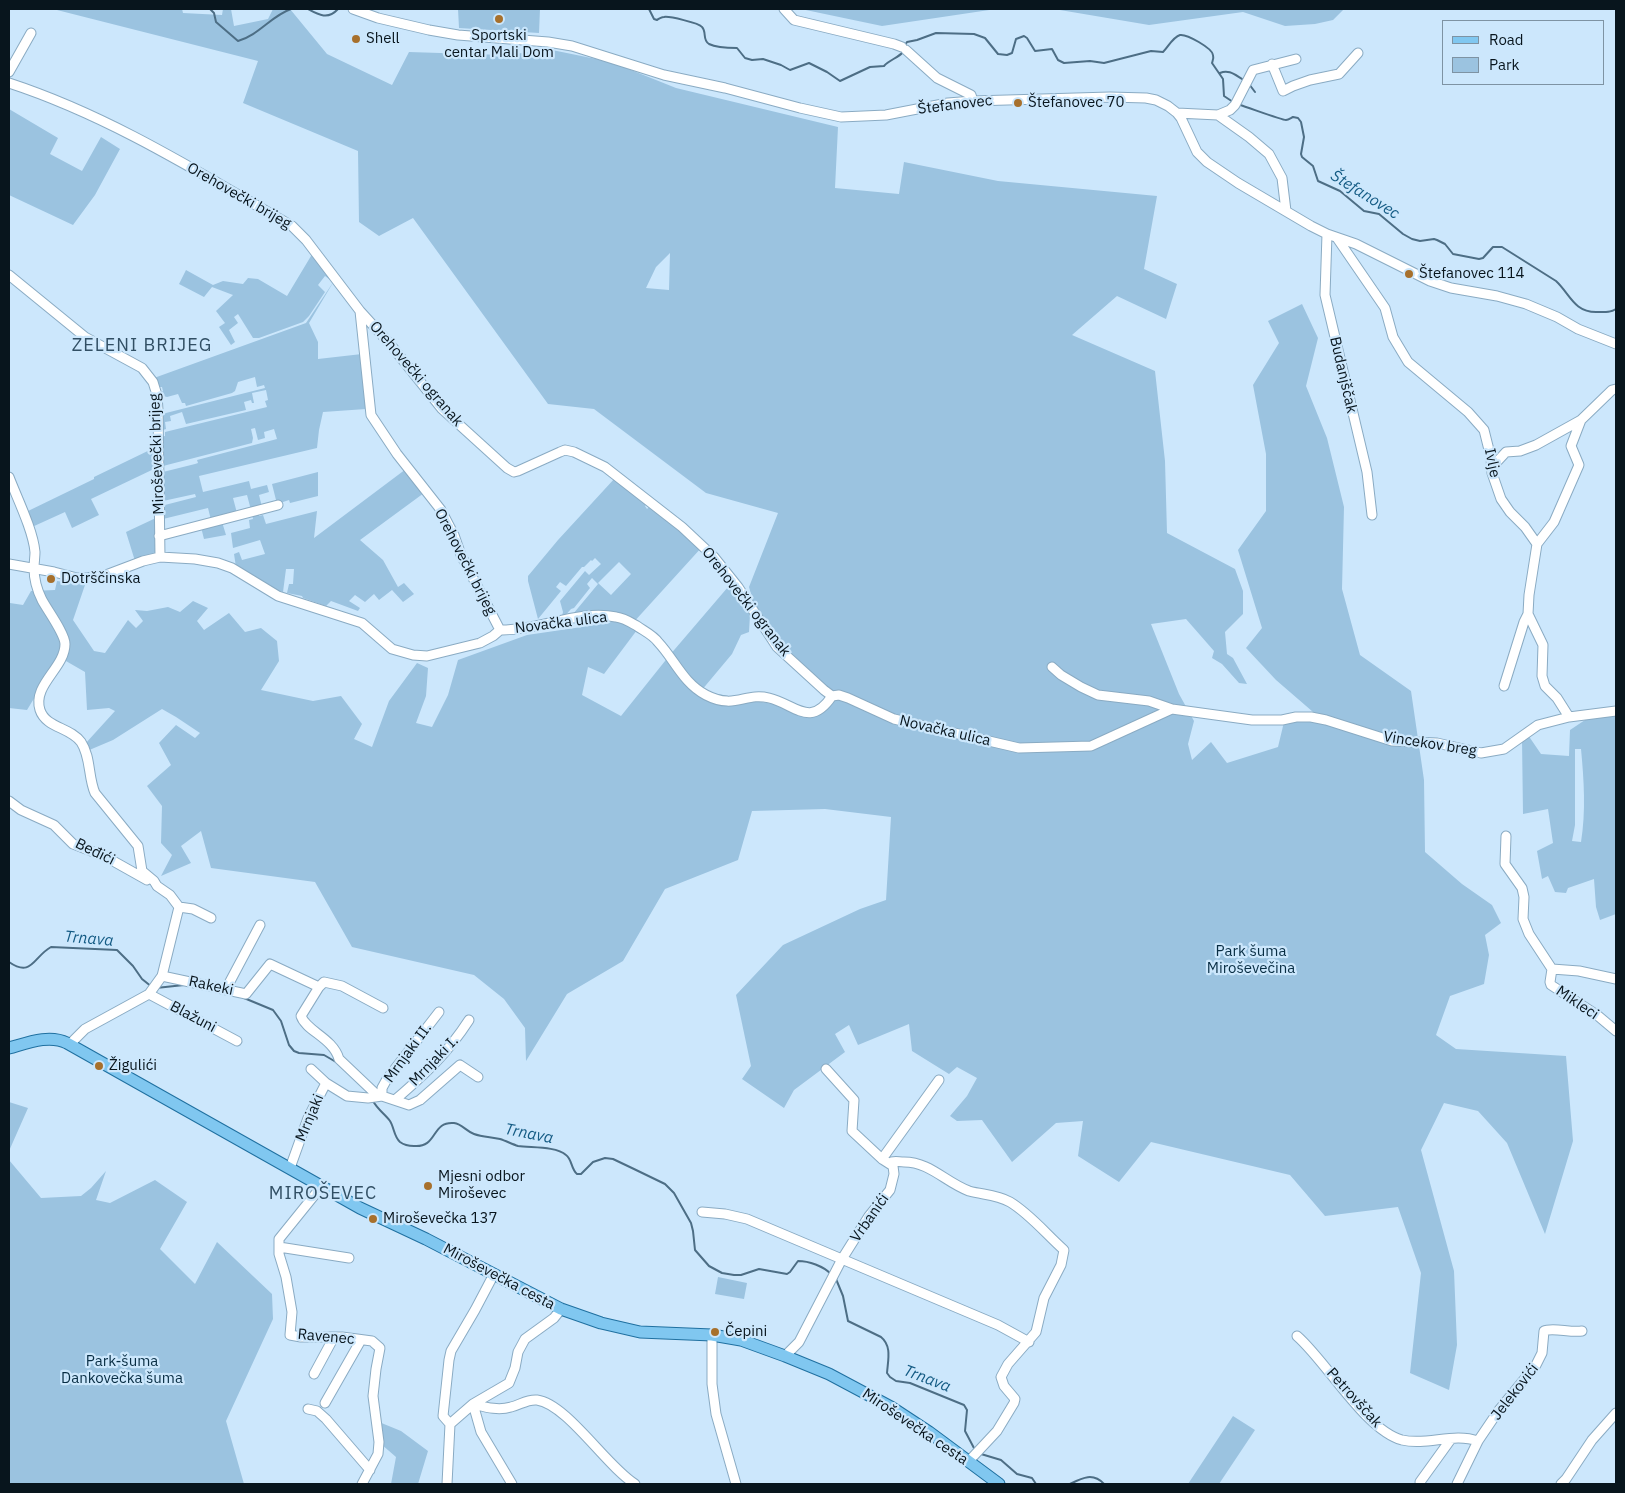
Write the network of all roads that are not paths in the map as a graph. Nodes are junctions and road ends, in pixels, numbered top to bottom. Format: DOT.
graph roads {
  1 [pos="354,9"];
  2 [pos="784,9"];
  3 [pos="31,33"];
  4 [pos="1358,53"];
  5 [pos="1296,59"];
  6 [pos="1272,64"];
  7 [pos="9,72"];
  8 [pos="9,83"];
  9 [pos="973,101"];
  10 [pos="1178,113"];
  11 [pos="1218,115"];
  12 [pos="1286,211"];
  13 [pos="1326,234"];
  14 [pos="1337,238"];
  15 [pos="9,275"];
  16 [pos="360,311"];
  17 [pos="1616,344"];
  18 [pos="1616,389"];
  19 [pos="1582,420"];
  20 [pos="1492,467"];
  21 [pos="9,477"];
  22 [pos="278,505"];
  23 [pos="1372,514"];
  24 [pos="159,536"];
  25 [pos="1537,544"];
  26 [pos="160,557"];
  27 [pos="9,564"];
  28 [pos="34,568"];
  29 [pos="1528,614"];
  30 [pos="500,630"];
  31 [pos="1052,667"];
  32 [pos="1504,686"];
  33 [pos="832,696"];
  34 [pos="1172,709"];
  35 [pos="1616,711"];
  36 [pos="1569,716"];
  37 [pos="9,801"];
  38 [pos="1506,836"];
  39 [pos="158,886"];
  40 [pos="179,907"];
  41 [pos="211,918"];
  42 [pos="260,925"];
  43 [pos="1552,969"];
  44 [pos="162,976"];
  45 [pos="1616,979"];
  46 [pos="319,987"];
  47 [pos="226,989"];
  48 [pos="152,990"];
  49 [pos="384,1008"];
  50 [pos="439,1012"];
  51 [pos="469,1020"];
  52 [pos="1616,1031"];
  53 [pos="237,1041"];
  54 [pos="70,1044"];
  55 [pos="9,1048"];
  56 [pos="445,1054"];
  57 [pos="460,1065"];
  58 [pos="311,1069"];
  59 [pos="826,1069"];
  60 [pos="478,1077"];
  61 [pos="938,1080"];
  62 [pos="326,1083"];
  63 [pos="376,1097"];
  64 [pos="395,1100"];
  65 [pos="886,1161"];
  66 [pos="290,1168"];
  67 [pos="321,1187"];
  68 [pos="702,1212"];
  69 [pos="279,1247"];
  70 [pos="349,1258"];
  71 [pos="842,1259"];
  72 [pos="494,1274"];
  73 [pos="561,1309"];
  74 [pos="1582,1331"];
  75 [pos="712,1334"];
  76 [pos="1297,1336"];
  77 [pos="334,1337"];
  78 [pos="361,1340"];
  79 [pos="1029,1342"];
  80 [pos="785,1356"];
  81 [pos="314,1374"];
  82 [pos="325,1403"];
  83 [pos="473,1404"];
  84 [pos="308,1409"];
  85 [pos="1616,1413"];
  86 [pos="450,1424"];
  87 [pos="1451,1438"];
  88 [pos="1478,1441"];
  89 [pos="975,1456"];
  90 [pos="370,1470"];
  91 [pos="1420,1482"];
  92 [pos="1461,1483"];
  93 [pos="362,1484"];
  94 [pos="447,1484"];
  95 [pos="512,1484"];
  96 [pos="635,1484"];
  97 [pos="736,1484"];
  98 [pos="999,1484"];
  99 [pos="1561,1484"];
  1 -- 9 [label="street, Štefanovec"];
  2 -- 9 [label="street"];
  3 -- 7 [label="street"];
  4 -- 6 [label="street"];
  5 -- 6 [label="street"];
  6 -- 11 [label="street"];
  8 -- 16 [label="street, Orehovečki brijeg"];
  9 -- 10 [label="street, Štefanovec"];
  10 -- 11 [label="street"];
  10 -- 12 [label="street"];
  11 -- 12 [label="street"];
  12 -- 13 [label="street"];
  13 -- 14 [label="street"];
  13 -- 23 [label="street, Budanjščak"];
  14 -- 17 [label="street"];
  14 -- 20 [label="street, Ivlje"];
  15 -- 24 [label="street, Miroševečki brijeg"];
  16 -- 30 [label="street, Orehovečki brijeg"];
  16 -- 33 [label="street, Orehovečki ogranak"];
  18 -- 19 [label="street"];
  19 -- 20 [label="street"];
  19 -- 25 [label="street"];
  20 -- 25 [label="street, Ivlje"];
  21 -- 28 [label="street"];
  22 -- 24 [label="street"];
  24 -- 26 [label="street, Miroševečki brijeg"];
  25 -- 29 [label="street"];
  26 -- 28 [label="street, Novačka ulica"];
  26 -- 30 [label="street, Novačka ulica"];
  27 -- 28 [label="street, Novačka ulica"];
  28 -- 39 [label="street"];
  29 -- 32 [label="street"];
  29 -- 36 [label="street"];
  30 -- 33 [label="street, Novačka ulica"];
  31 -- 34 [label="street"];
  33 -- 34 [label="street, Novačka ulica"];
  34 -- 36 [label="street, Vincekov breg"];
  35 -- 36 [label="street, Vincekov breg"];
  37 -- 39 [label="street, Beđići"];
  38 -- 43 [label="street, Mikleci"];
  39 -- 40 [label="street"];
  40 -- 41 [label="street"];
  40 -- 44 [label="street"];
  42 -- 47 [label="street"];
  43 -- 45 [label="street, Mikleci"];
  43 -- 52 [label="street, Mikleci"];
  44 -- 47 [label="street, Rakeki"];
  44 -- 48 [label="street"];
  46 -- 47 [label="street, Rakeki"];
  46 -- 49 [label="street, Rakeki"];
  46 -- 63 [label="street"];
  48 -- 53 [label="street, Blažuni"];
  48 -- 54 [label="street"];
  50 -- 63 [label="street, Mrnjaki II."];
  51 -- 56 [label="street, Mrnjaki I."];
  54 -- 55 [label="main road, Miroševečka cesta"];
  54 -- 66 [label="main road, Miroševečka cesta"];
  56 -- 57 [label="street"];
  56 -- 64 [label="street, Mrnjaki I."];
  57 -- 60 [label="street"];
  57 -- 64 [label="street, Mrnjaki"];
  58 -- 62 [label="street"];
  59 -- 65 [label="street"];
  61 -- 65 [label="street"];
  62 -- 63 [label="street, Mrnjaki"];
  62 -- 66 [label="street, Mrnjaki"];
  63 -- 64 [label="street, Mrnjaki"];
  65 -- 71 [label="street, Vrbanići"];
  65 -- 79 [label="street"];
  66 -- 67 [label="main road, Miroševečka cesta"];
  67 -- 69 [label="street"];
  67 -- 72 [label="main road, Miroševečka cesta"];
  68 -- 71 [label="street"];
  69 -- 70 [label="street"];
  69 -- 77 [label="street, Ravenec"];
  71 -- 79 [label="street"];
  71 -- 80 [label="street, Vrbanići"];
  72 -- 73 [label="main road, Miroševečka cesta"];
  72 -- 86 [label="street"];
  73 -- 75 [label="main road, Miroševečka cesta"];
  73 -- 83 [label="street"];
  74 -- 88 [label="street, Jelekovići"];
  75 -- 80 [label="main road, Miroševečka cesta"];
  75 -- 97 [label="street"];
  76 -- 87 [label="street, Petrovščak"];
  77 -- 78 [label="street, Ravenec"];
  77 -- 81 [label="street"];
  78 -- 82 [label="street"];
  78 -- 90 [label="street, Ravenec"];
  79 -- 89 [label="street"];
  80 -- 89 [label="main road, Miroševečka cesta"];
  83 -- 86 [label="street"];
  83 -- 95 [label="street"];
  83 -- 96 [label="street"];
  84 -- 90 [label="street"];
  85 -- 99 [label="street"];
  86 -- 94 [label="street"];
  87 -- 88 [label="street, Petrovščak"];
  87 -- 91 [label="street"];
  88 -- 92 [label="street, Jelekovići"];
  89 -- 98 [label="main road, Miroševečka cesta"];
  90 -- 93 [label="street, Ravenec"];
}
